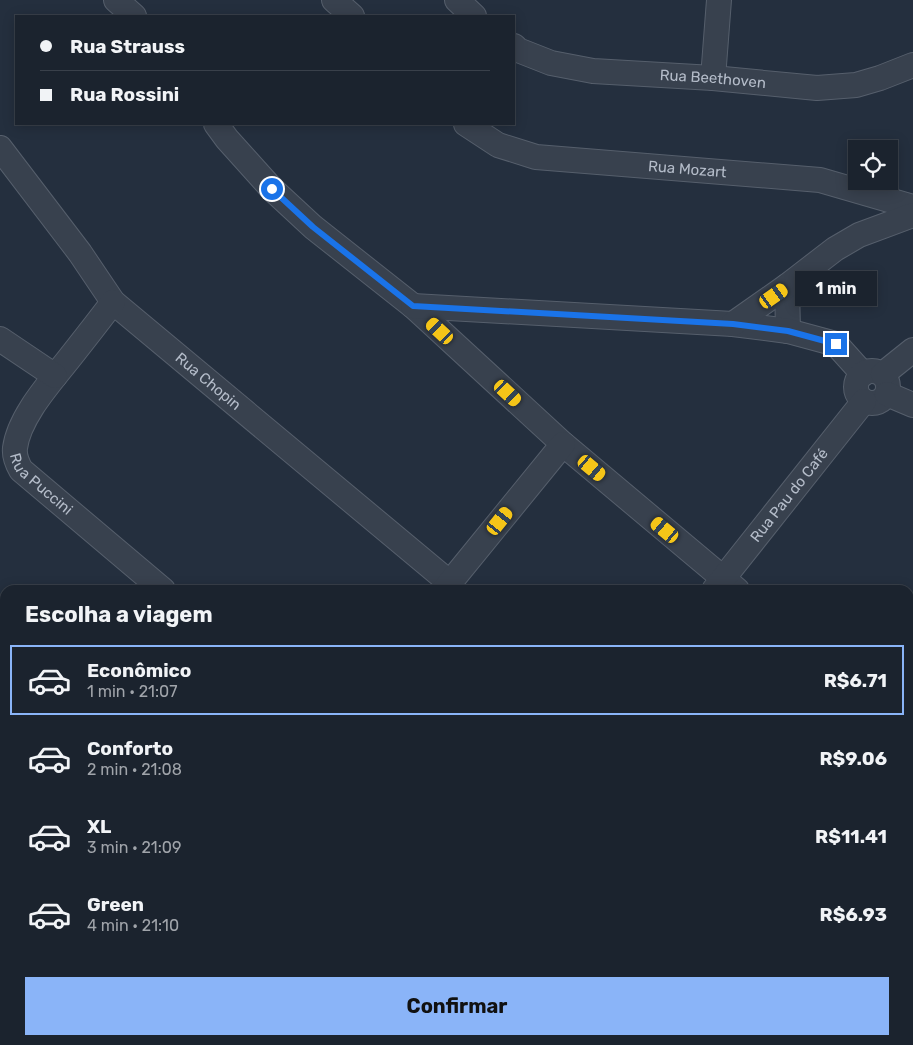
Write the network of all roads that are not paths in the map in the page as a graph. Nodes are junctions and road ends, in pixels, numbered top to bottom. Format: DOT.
graph roads {
  1 [pos="116,0"];
  2 [pos="334,0"];
  3 [pos="457,0"];
  4 [pos="719,0"];
  5 [pos="133,15"];
  6 [pos="351,15"];
  7 [pos="473,15"];
  8 [pos="515,46"];
  9 [pos="913,65"];
  10 [pos="713,78"];
  11 [pos="217,125"];
  12 [pos="468,125"];
  13 [pos="0,148"];
  14 [pos="913,207"];
  15 [pos="913,215"];
  16 [pos="787,286"];
  17 [pos="113,302"];
  18 [pos="413,306"];
  19 [pos="733,324"];
  20 [pos="788,331"];
  21 [pos="0,339"];
  22 [pos="913,350"];
  23 [pos="55,376"];
  24 [pos="878,381"];
  25 [pos="912,408"];
  26 [pos="563,444"];
  27 [pos="157,585"];
  28 [pos="446,585"];
  29 [pos="448,585"];
  30 [pos="724,585"];
  31 [pos="726,585"];
  1 -- 5 [label="street"];
  2 -- 6 [label="street"];
  3 -- 7 [label="street"];
  4 -- 10 [label="street"];
  8 -- 10 [label="street, Rua Beethoven"];
  9 -- 10 [label="street, Rua Beethoven"];
  11 -- 18 [label="street"];
  12 -- 14 [label="street, Rua Mozart"];
  13 -- 17 [label="street, Rua Chopin"];
  15 -- 16 [label="street"];
  16 -- 19 [label="street"];
  16 -- 20 [label="street"];
  17 -- 23 [label="street, Rua Puccini"];
  17 -- 28 [label="street, Rua Chopin"];
  18 -- 19 [label="street"];
  18 -- 26 [label="street"];
  19 -- 20 [label="street"];
  20 -- 24 [label="street"];
  21 -- 23 [label="street"];
  22 -- 24 [label="street"];
  23 -- 27 [label="street, Rua Puccini"];
  24 -- 25 [label="street"];
  24 -- 31 [label="street, Rua Pau do Café"];
  26 -- 29 [label="street"];
  26 -- 30 [label="street"];
}
